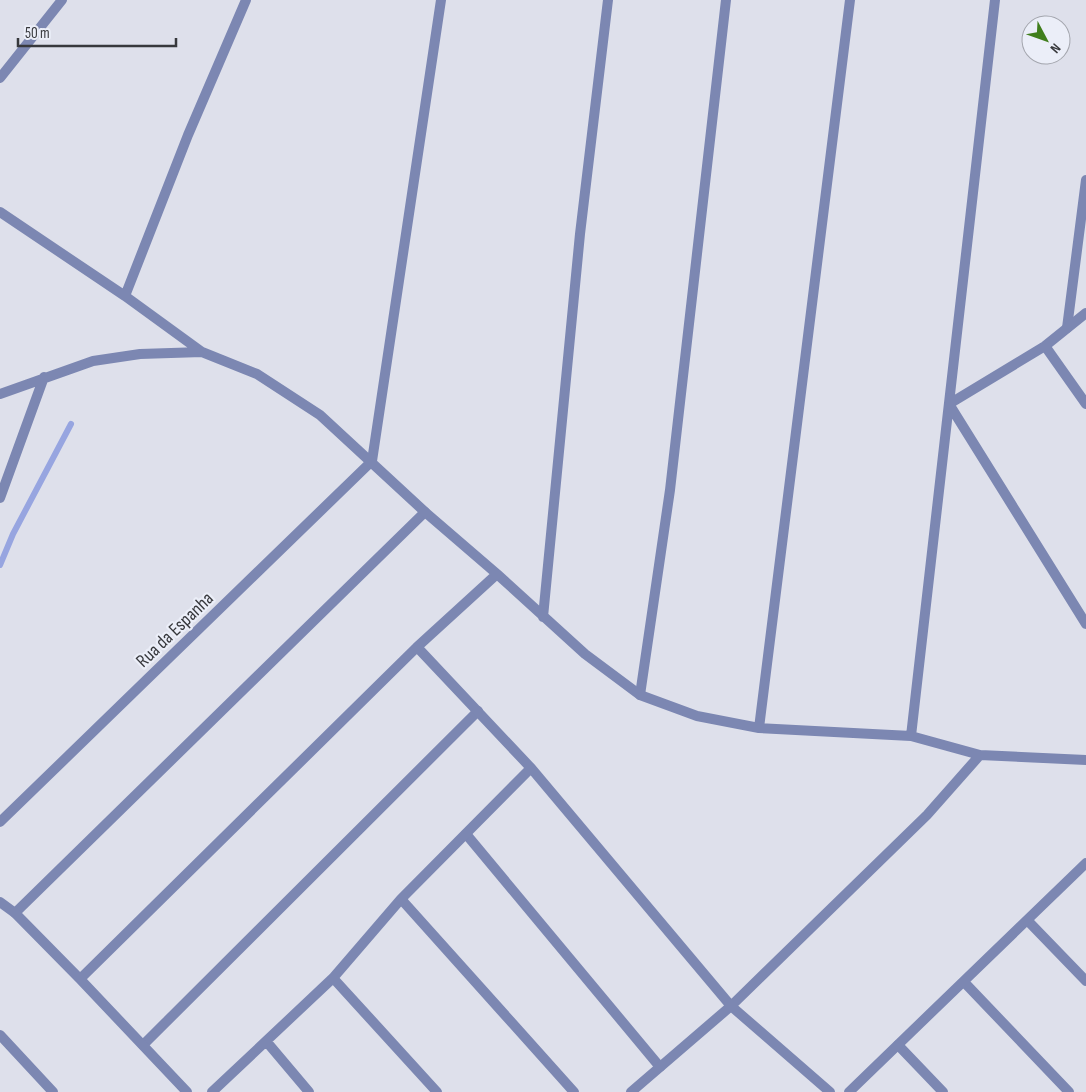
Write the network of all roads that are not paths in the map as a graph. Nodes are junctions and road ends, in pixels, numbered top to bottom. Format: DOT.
graph roads {
  1 [pos="62,0"];
  2 [pos="246,0"];
  3 [pos="441,0"];
  4 [pos="608,0"];
  5 [pos="726,0"];
  6 [pos="850,0"];
  7 [pos="995,0"];
  8 [pos="0,78"];
  9 [pos="1086,180"];
  10 [pos="0,212"];
  11 [pos="125,296"];
  12 [pos="1086,313"];
  13 [pos="1067,328"];
  14 [pos="1045,346"];
  15 [pos="202,352"];
  16 [pos="44,377"];
  17 [pos="0,394"];
  18 [pos="949,404"];
  19 [pos="1086,404"];
  20 [pos="372,461"];
  21 [pos="0,498"];
  22 [pos="425,512"];
  23 [pos="497,574"];
  24 [pos="543,617"];
  25 [pos="1086,624"];
  26 [pos="417,647"];
  27 [pos="640,695"];
  28 [pos="478,711"];
  29 [pos="759,728"];
  30 [pos="911,736"];
  31 [pos="980,755"];
  32 [pos="1086,760"];
  33 [pos="531,768"];
  34 [pos="0,822"];
  35 [pos="466,834"];
  36 [pos="1086,863"];
  37 [pos="402,899"];
  38 [pos="0,902"];
  39 [pos="15,913"];
  40 [pos="1028,921"];
  41 [pos="333,978"];
  42 [pos="80,980"];
  43 [pos="1086,981"];
  44 [pos="964,982"];
  45 [pos="732,1006"];
  46 [pos="0,1035"];
  47 [pos="266,1041"];
  48 [pos="143,1046"];
  49 [pos="898,1046"];
  50 [pos="660,1067"];
  51 [pos="53,1092"];
  52 [pos="187,1092"];
  53 [pos="212,1092"];
  54 [pos="309,1092"];
  55 [pos="437,1092"];
  56 [pos="574,1092"];
  57 [pos="631,1092"];
  58 [pos="830,1092"];
  59 [pos="848,1092"];
  60 [pos="943,1092"];
  61 [pos="1069,1092"];
  1 -- 8 [label="street"];
  2 -- 11 [label="street"];
  3 -- 20 [label="street"];
  4 -- 24 [label="street"];
  5 -- 27 [label="street"];
  6 -- 29 [label="street"];
  7 -- 18 [label="street"];
  9 -- 13 [label="street"];
  10 -- 11 [label="street"];
  11 -- 15 [label="street"];
  12 -- 13 [label="street"];
  13 -- 14 [label="street"];
  14 -- 18 [label="street"];
  14 -- 19 [label="street"];
  15 -- 16 [label="street"];
  15 -- 20 [label="street"];
  16 -- 17 [label="street"];
  16 -- 21 [label="street"];
  18 -- 25 [label="street"];
  18 -- 30 [label="street"];
  20 -- 22 [label="street"];
  20 -- 34 [label="street, Rua da Espanha"];
  22 -- 23 [label="street"];
  22 -- 39 [label="street"];
  23 -- 24 [label="street"];
  23 -- 26 [label="street"];
  24 -- 27 [label="street"];
  26 -- 28 [label="street"];
  26 -- 42 [label="street"];
  27 -- 29 [label="street"];
  28 -- 33 [label="street"];
  28 -- 48 [label="street"];
  29 -- 30 [label="street"];
  30 -- 31 [label="street"];
  31 -- 32 [label="street"];
  31 -- 45 [label="street"];
  33 -- 35 [label="street"];
  33 -- 45 [label="street"];
  35 -- 37 [label="street"];
  35 -- 50 [label="street"];
  36 -- 40 [label="street"];
  37 -- 41 [label="street"];
  37 -- 56 [label="street"];
  38 -- 39 [label="street"];
  39 -- 42 [label="street"];
  40 -- 43 [label="street"];
  40 -- 44 [label="street"];
  41 -- 47 [label="street"];
  41 -- 55 [label="street"];
  42 -- 48 [label="street"];
  44 -- 49 [label="street"];
  44 -- 61 [label="street"];
  45 -- 50 [label="street"];
  45 -- 58 [label="street"];
  46 -- 51 [label="street"];
  47 -- 53 [label="street"];
  47 -- 54 [label="street"];
  48 -- 52 [label="street"];
  49 -- 59 [label="street"];
  49 -- 60 [label="street"];
  50 -- 57 [label="street"];
}
